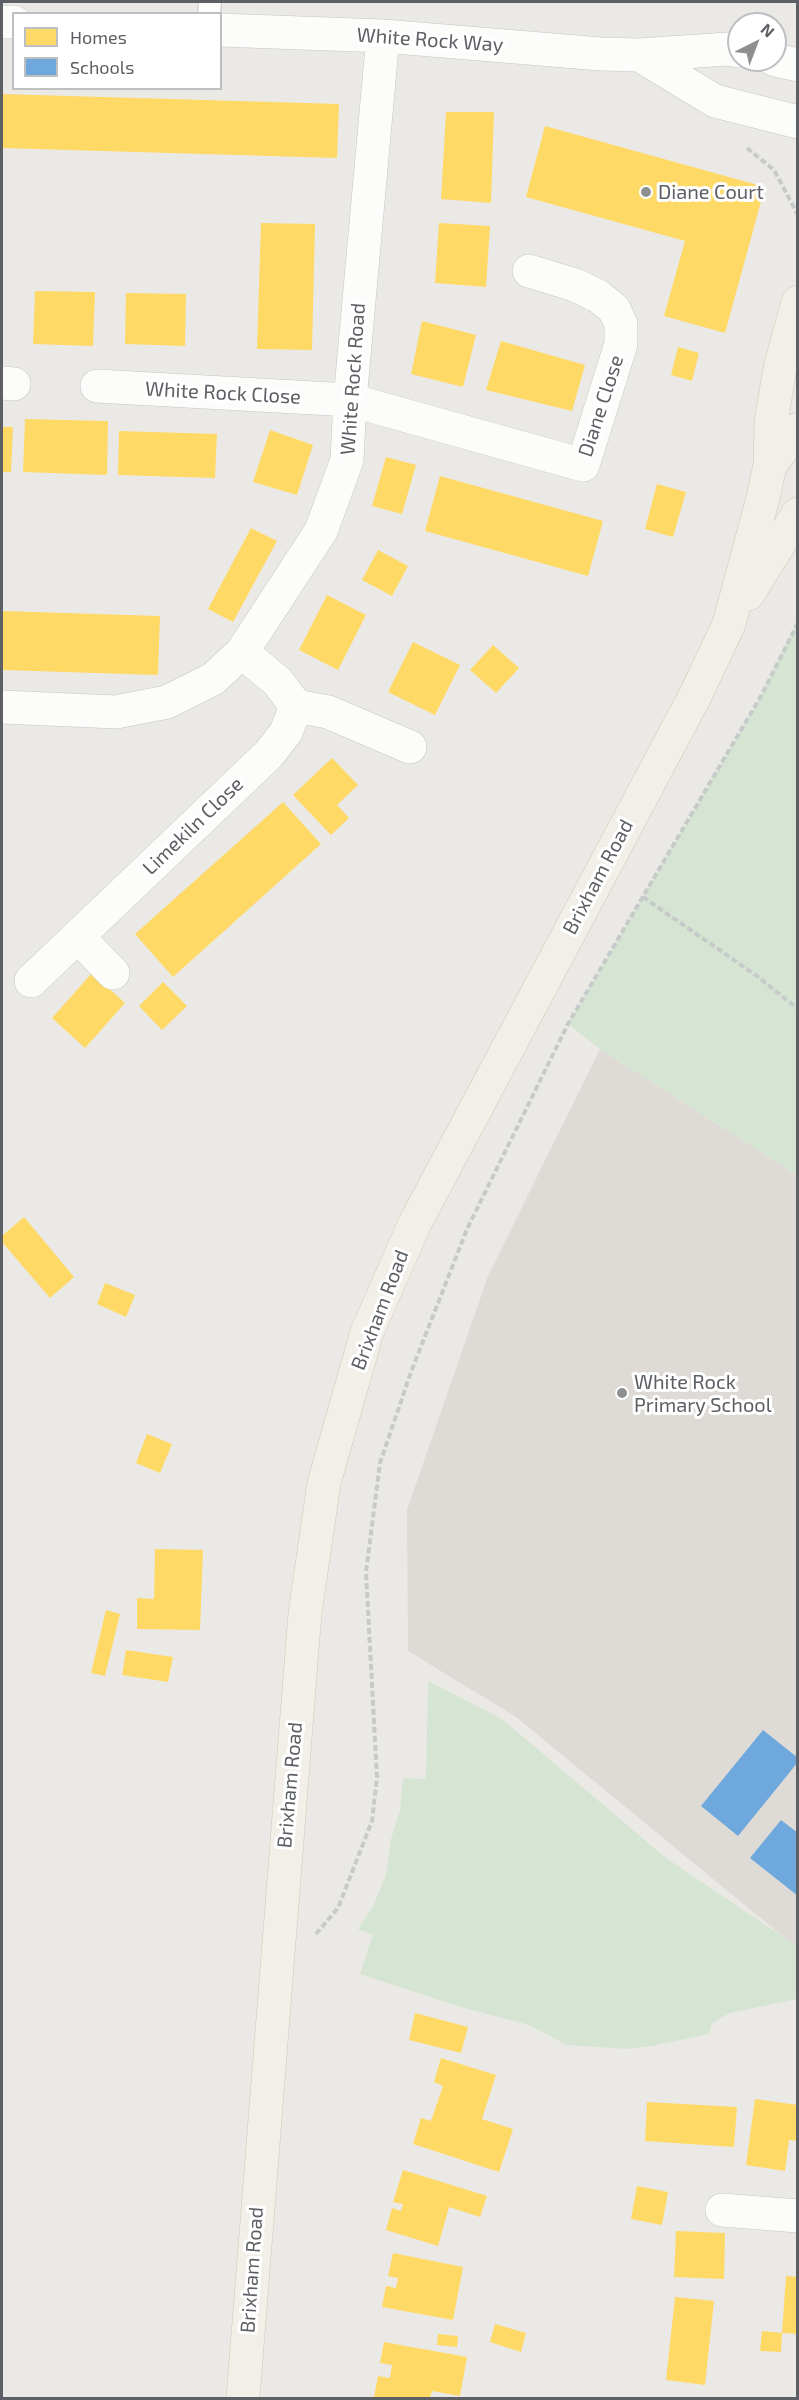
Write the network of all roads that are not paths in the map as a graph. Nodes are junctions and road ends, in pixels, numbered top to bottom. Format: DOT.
graph roads {
  1 [pos="222,30"];
  2 [pos="383,36"];
  3 [pos="727,49"];
  4 [pos="639,55"];
  5 [pos="798,122"];
  6 [pos="529,271"];
  7 [pos="798,302"];
  8 [pos="97,386"];
  9 [pos="350,400"];
  10 [pos="798,429"];
  11 [pos="770,465"];
  12 [pos="798,514"];
  13 [pos="729,624"];
  14 [pos="242,652"];
  15 [pos="297,706"];
  16 [pos="2,707"];
  17 [pos="410,747"];
  18 [pos="78,937"];
  19 [pos="113,973"];
  20 [pos="31,981"];
  21 [pos="722,2210"];
  22 [pos="798,2216"];
  23 [pos="243,2398"];
  1 -- 2 [label="street, White Rock Way"];
  2 -- 4 [label="street, White Rock Way"];
  2 -- 9 [label="street, White Rock Road"];
  3 -- 4 [label="street, White Rock Way"];
  4 -- 5 [label="street"];
  6 -- 9 [label="street, Diane Close"];
  7 -- 11 [label="main road, Brixham Road"];
  8 -- 9 [label="street, White Rock Close"];
  9 -- 14 [label="street, White Rock Road"];
  10 -- 11 [label="main road"];
  11 -- 13 [label="main road, Brixham Road"];
  12 -- 13 [label="main road"];
  13 -- 23 [label="main road, Brixham Road"];
  14 -- 15 [label="street"];
  14 -- 16 [label="street, White Rock Road"];
  15 -- 17 [label="street"];
  15 -- 18 [label="street, Limekiln Close"];
  18 -- 19 [label="street"];
  18 -- 20 [label="street, Limekiln Close"];
  21 -- 22 [label="street"];
}
